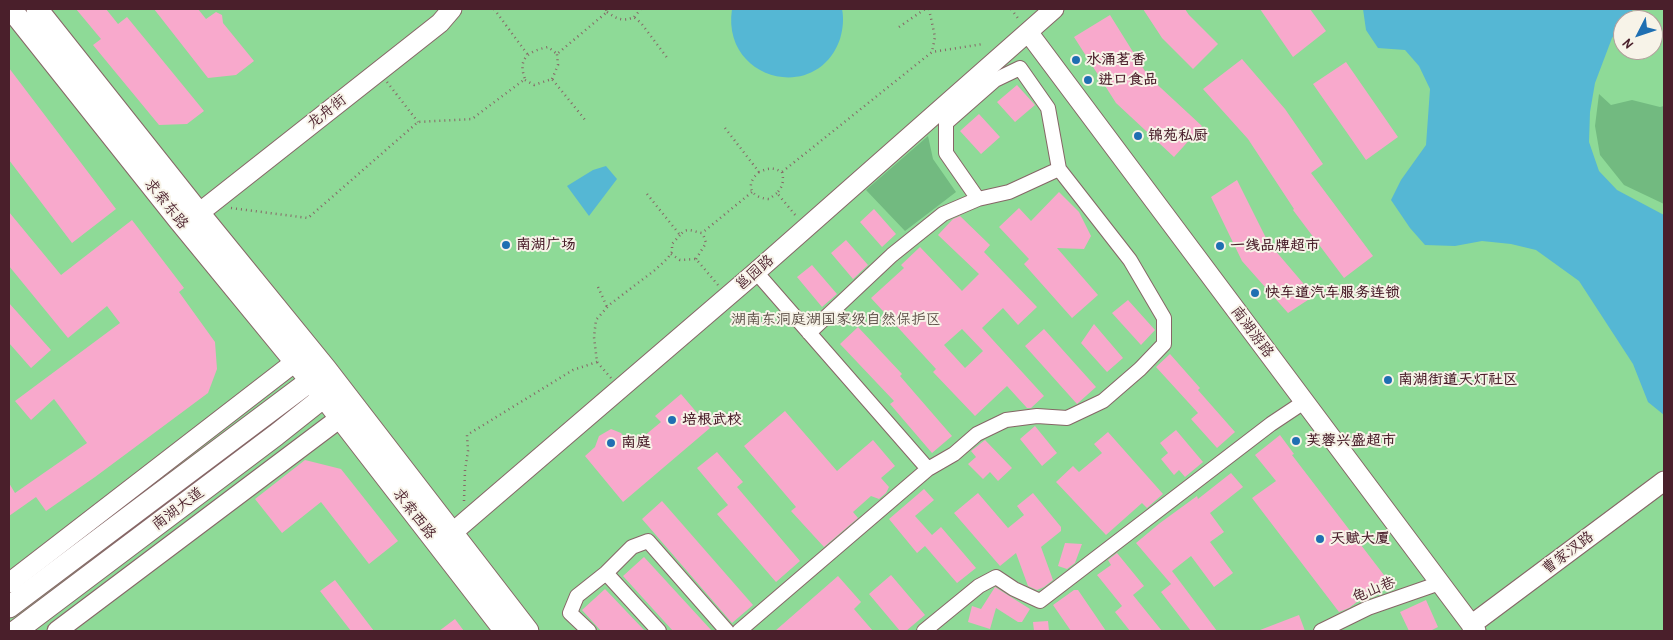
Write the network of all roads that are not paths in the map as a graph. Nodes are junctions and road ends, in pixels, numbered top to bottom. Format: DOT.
graph roads {
  1 [pos="11,9"];
  2 [pos="37,9"];
  3 [pos="452,9"];
  4 [pos="1054,9"];
  5 [pos="1028,32"];
  6 [pos="1060,169"];
  7 [pos="978,199"];
  8 [pos="204,209"];
  9 [pos="756,272"];
  10 [pos="809,333"];
  11 [pos="295,362"];
  12 [pos="325,383"];
  13 [pos="1304,402"];
  14 [pos="340,418"];
  15 [pos="928,469"];
  16 [pos="1664,481"];
  17 [pos="458,528"];
  18 [pos="606,573"];
  19 [pos="9,583"];
  20 [pos="1440,583"];
  21 [pos="9,607"];
  22 [pos="82,613"];
  23 [pos="1473,628"];
  24 [pos="17,630"];
  25 [pos="57,631"];
  26 [pos="506,631"];
  27 [pos="528,631"];
  28 [pos="589,631"];
  29 [pos="659,631"];
  30 [pos="728,631"];
  31 [pos="739,631"];
  32 [pos="924,631"];
  33 [pos="1321,631"];
  1 -- 11 [label="main road, 求索东路"];
  2 -- 8 [label="main road, 求索东路"];
  3 -- 8 [label="street, 龙舟街"];
  4 -- 5 [label="street, 邕园路"];
  5 -- 9 [label="street, 邕园路"];
  5 -- 13 [label="street, 南湖游路"];
  6 -- 7 [label="street"];
  6 -- 7 [label="street"];
  6 -- 15 [label="street"];
  7 -- 10 [label="street"];
  8 -- 12 [label="main road, 求索东路"];
  9 -- 10 [label="street"];
  9 -- 17 [label="street, 邕园路"];
  10 -- 15 [label="street"];
  11 -- 12 [label="main road, 求索东路"];
  11 -- 19 [label="street"];
  12 -- 14 [label="main road, 求索西路"];
  12 -- 17 [label="main road, 求索西路"];
  12 -- 21 [label="main road, 南湖大道"];
  12 -- 24 [label="main road, 南湖大道"];
  13 -- 20 [label="street, 南湖游路"];
  13 -- 32 [label="street"];
  14 -- 22 [label="street"];
  14 -- 26 [label="main road, 求索西路"];
  15 -- 31 [label="street"];
  16 -- 23 [label="street, 曹家汊路"];
  17 -- 27 [label="main road, 求索西路"];
  18 -- 28 [label="street"];
  18 -- 29 [label="street"];
  18 -- 30 [label="street"];
  20 -- 23 [label="street, 南湖游路"];
  20 -- 33 [label="street, 龟山巷"];
  22 -- 24 [label="street"];
  22 -- 25 [label="street"];
}
